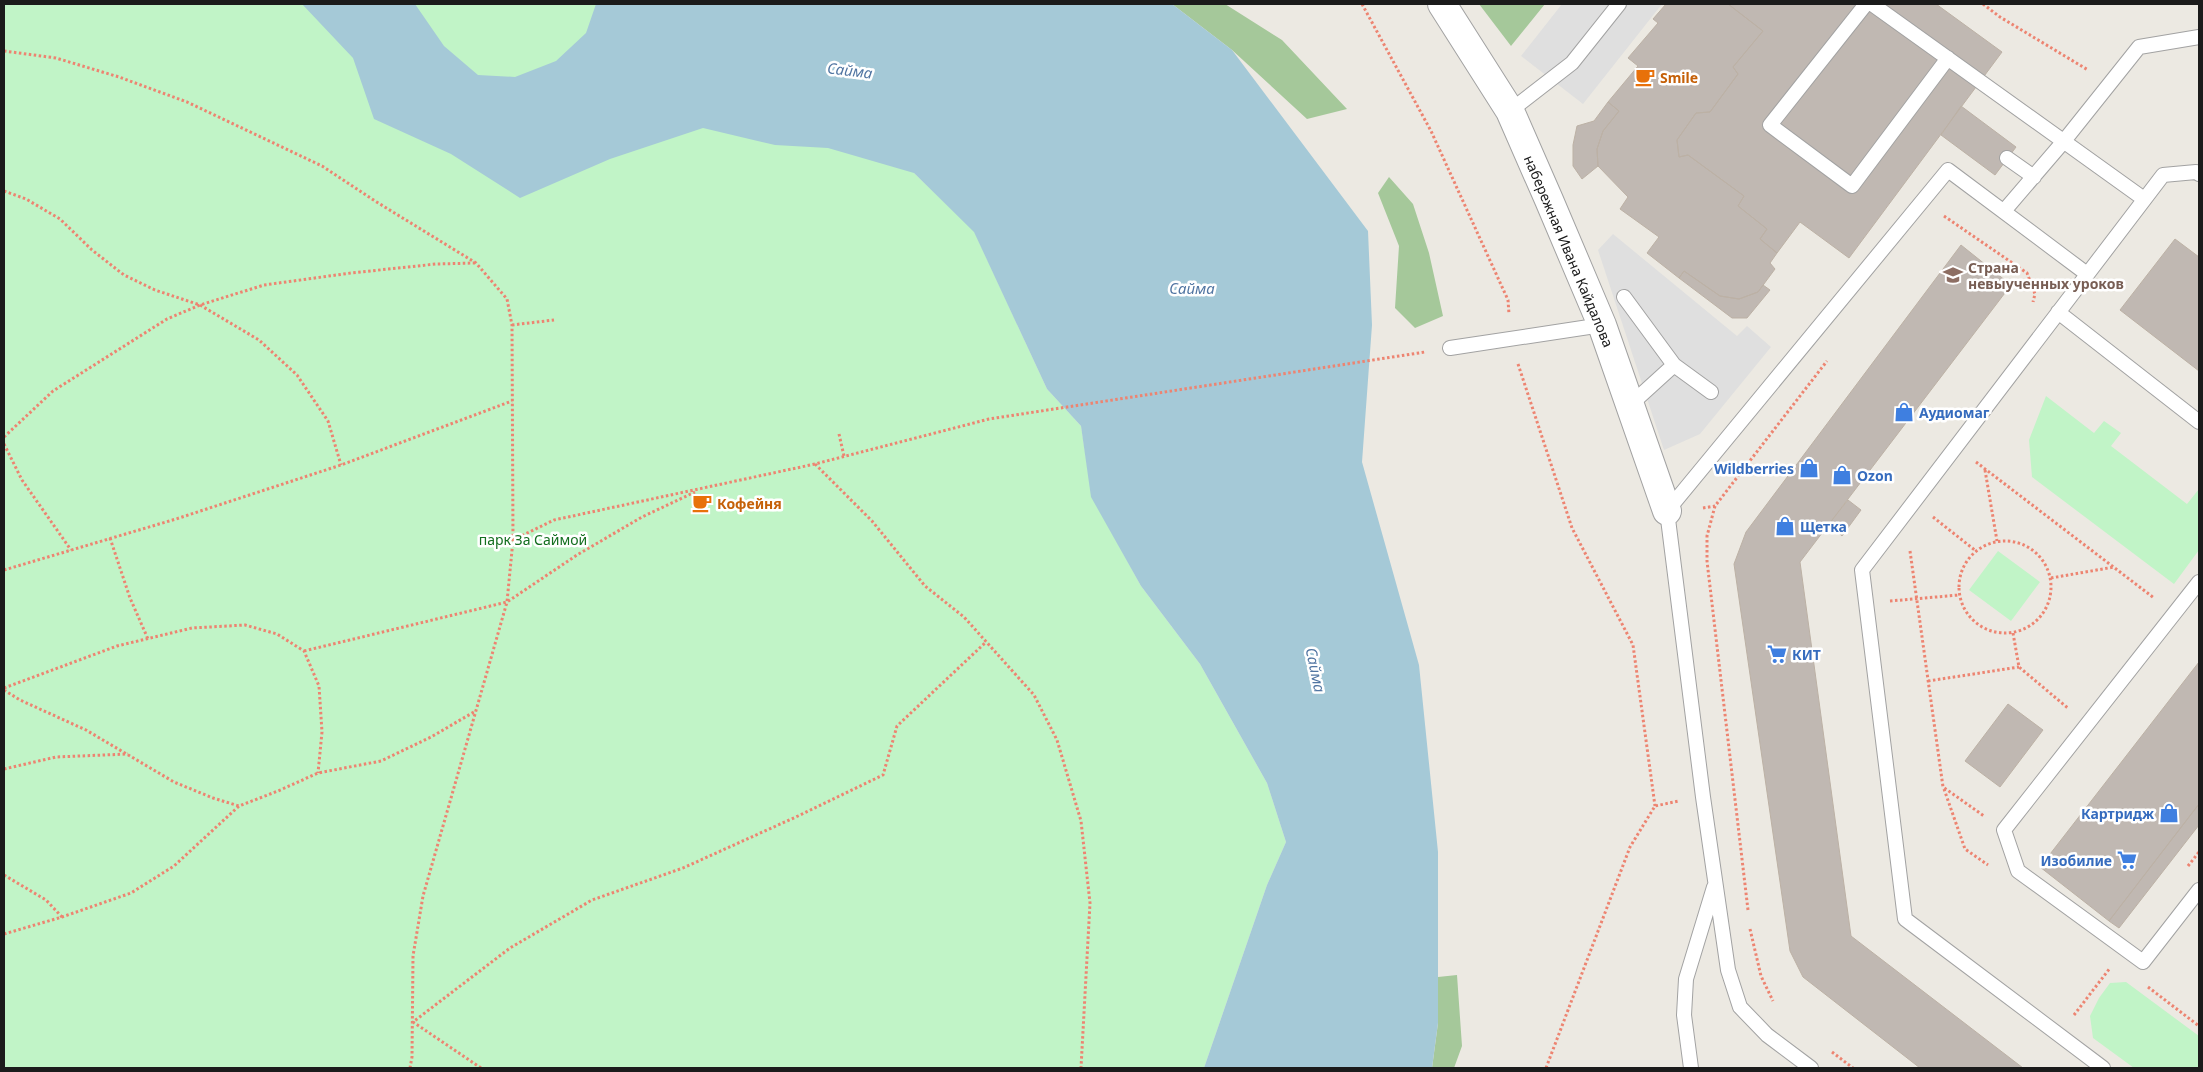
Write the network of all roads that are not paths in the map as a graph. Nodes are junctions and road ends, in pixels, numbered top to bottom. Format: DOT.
graph roads {
  1 [pos="1442,4"];
  2 [pos="1619,4"];
  3 [pos="1866,4"];
  4 [pos="1872,4"];
  5 [pos="2199,37"];
  6 [pos="1948,58"];
  7 [pos="1510,111"];
  8 [pos="2064,141"];
  9 [pos="2007,158"];
  10 [pos="2199,174"];
  11 [pos="2034,177"];
  12 [pos="2144,199"];
  13 [pos="2004,211"];
  14 [pos="2088,274"];
  15 [pos="1624,297"];
  16 [pos="2058,312"];
  17 [pos="1602,325"];
  18 [pos="1450,348"];
  19 [pos="1674,365"];
  20 [pos="1711,392"];
  21 [pos="1630,405"];
  22 [pos="2199,422"];
  23 [pos="1667,511"];
  24 [pos="2199,582"];
  25 [pos="1716,884"];
  26 [pos="2199,890"];
  27 [pos="1691,1068"];
  28 [pos="1811,1068"];
  29 [pos="2103,1068"];
  1 -- 7 [label="street, набережная Ивана Кайдалова"];
  2 -- 7 [label="lane"];
  3 -- 6 [label="lane"];
  4 -- 6 [label="lane"];
  5 -- 8 [label="lane"];
  6 -- 8 [label="lane"];
  7 -- 17 [label="street, набережная Ивана Кайдалова"];
  8 -- 11 [label="lane"];
  8 -- 12 [label="lane"];
  9 -- 11 [label="lane"];
  10 -- 12 [label="lane"];
  11 -- 13 [label="lane"];
  12 -- 14 [label="lane"];
  13 -- 14 [label="lane"];
  13 -- 23 [label="lane"];
  14 -- 16 [label="lane"];
  15 -- 19 [label="lane"];
  16 -- 22 [label="lane"];
  16 -- 29 [label="lane"];
  17 -- 18 [label="lane"];
  17 -- 21 [label="street, набережная Ивана Кайдалова"];
  19 -- 20 [label="lane"];
  19 -- 21 [label="lane"];
  21 -- 23 [label="street, набережная Ивана Кайдалова"];
  23 -- 25 [label="lane"];
  24 -- 26 [label="lane"];
  25 -- 27 [label="lane"];
  25 -- 28 [label="lane"];
}
